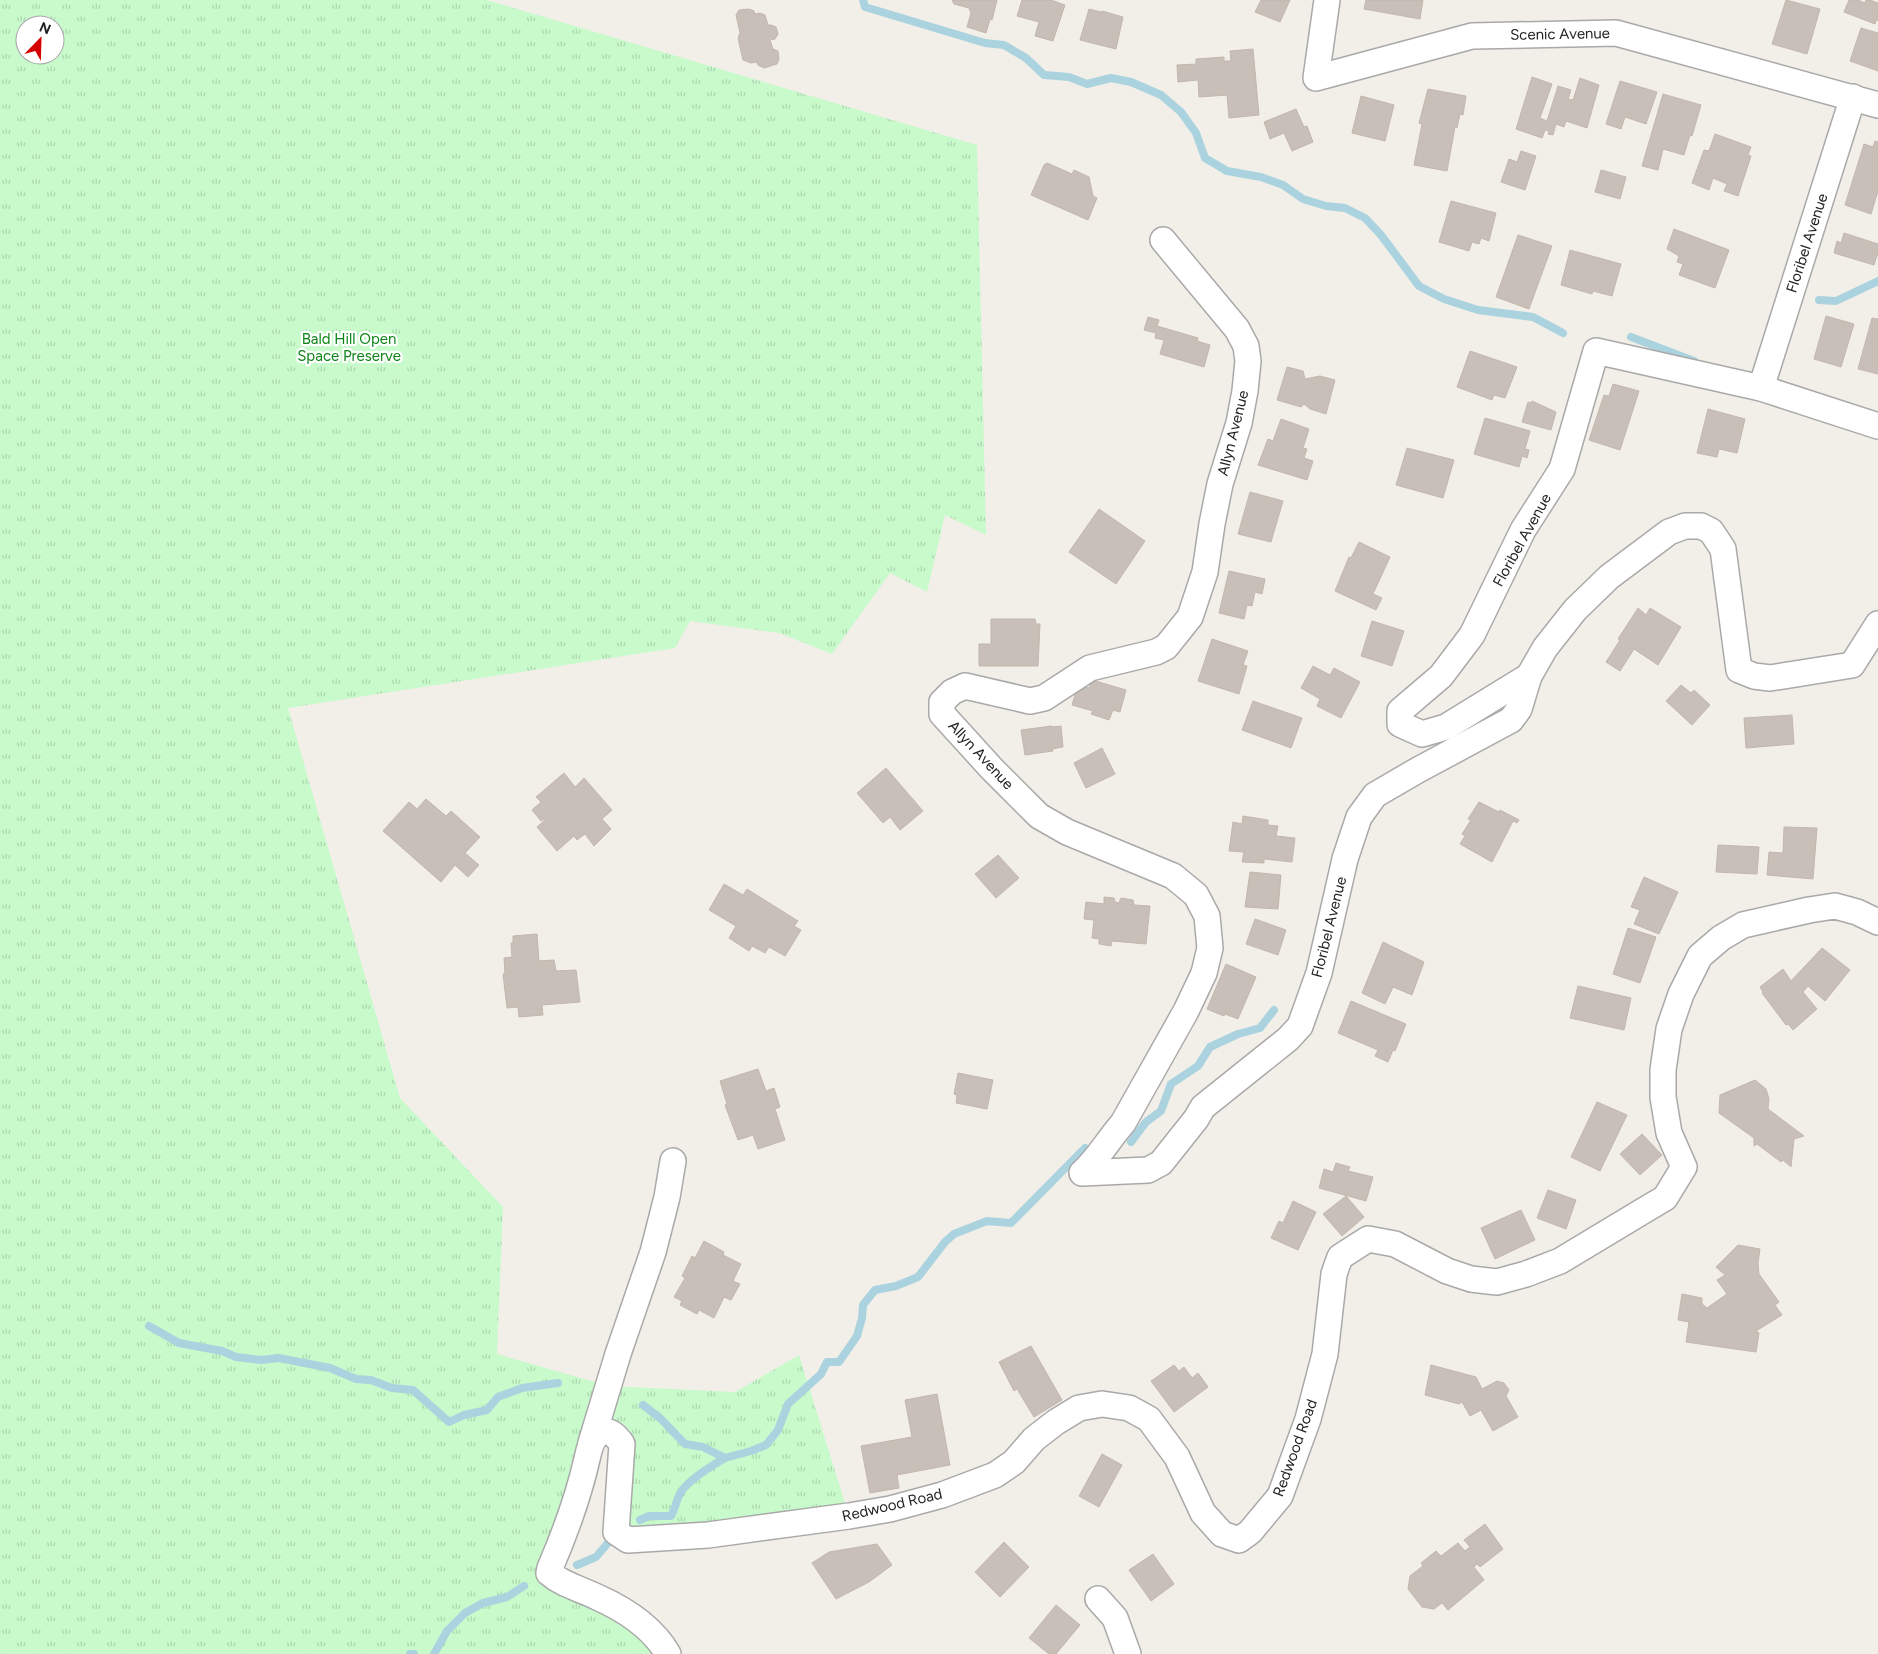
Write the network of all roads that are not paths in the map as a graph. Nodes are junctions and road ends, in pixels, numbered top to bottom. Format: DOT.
graph roads {
  1 [pos="1327,0"];
  2 [pos="1853,97"];
  3 [pos="1878,105"];
  4 [pos="1163,240"];
  5 [pos="1761,388"];
  6 [pos="1878,426"];
  7 [pos="1878,624"];
  8 [pos="1529,676"];
  9 [pos="1878,922"];
  10 [pos="673,1160"];
  11 [pos="1118,1171"];
  12 [pos="591,1443"];
  13 [pos="1098,1599"];
  14 [pos="668,1654"];
  15 [pos="1128,1654"];
  1 -- 2 [label="street, Scenic Avenue"];
  2 -- 3 [label="street, Scenic Avenue"];
  2 -- 5 [label="street, Floribel Avenue"];
  4 -- 11 [label="street, Allyn Avenue"];
  5 -- 6 [label="street, Floribel Avenue"];
  5 -- 8 [label="street, Floribel Avenue"];
  7 -- 8 [label="street, Floribel Avenue"];
  8 -- 11 [label="street, Floribel Avenue"];
  9 -- 12 [label="street, Redwood Road"];
  10 -- 12 [label="street"];
  12 -- 14 [label="street"];
  13 -- 15 [label="street"];
}
